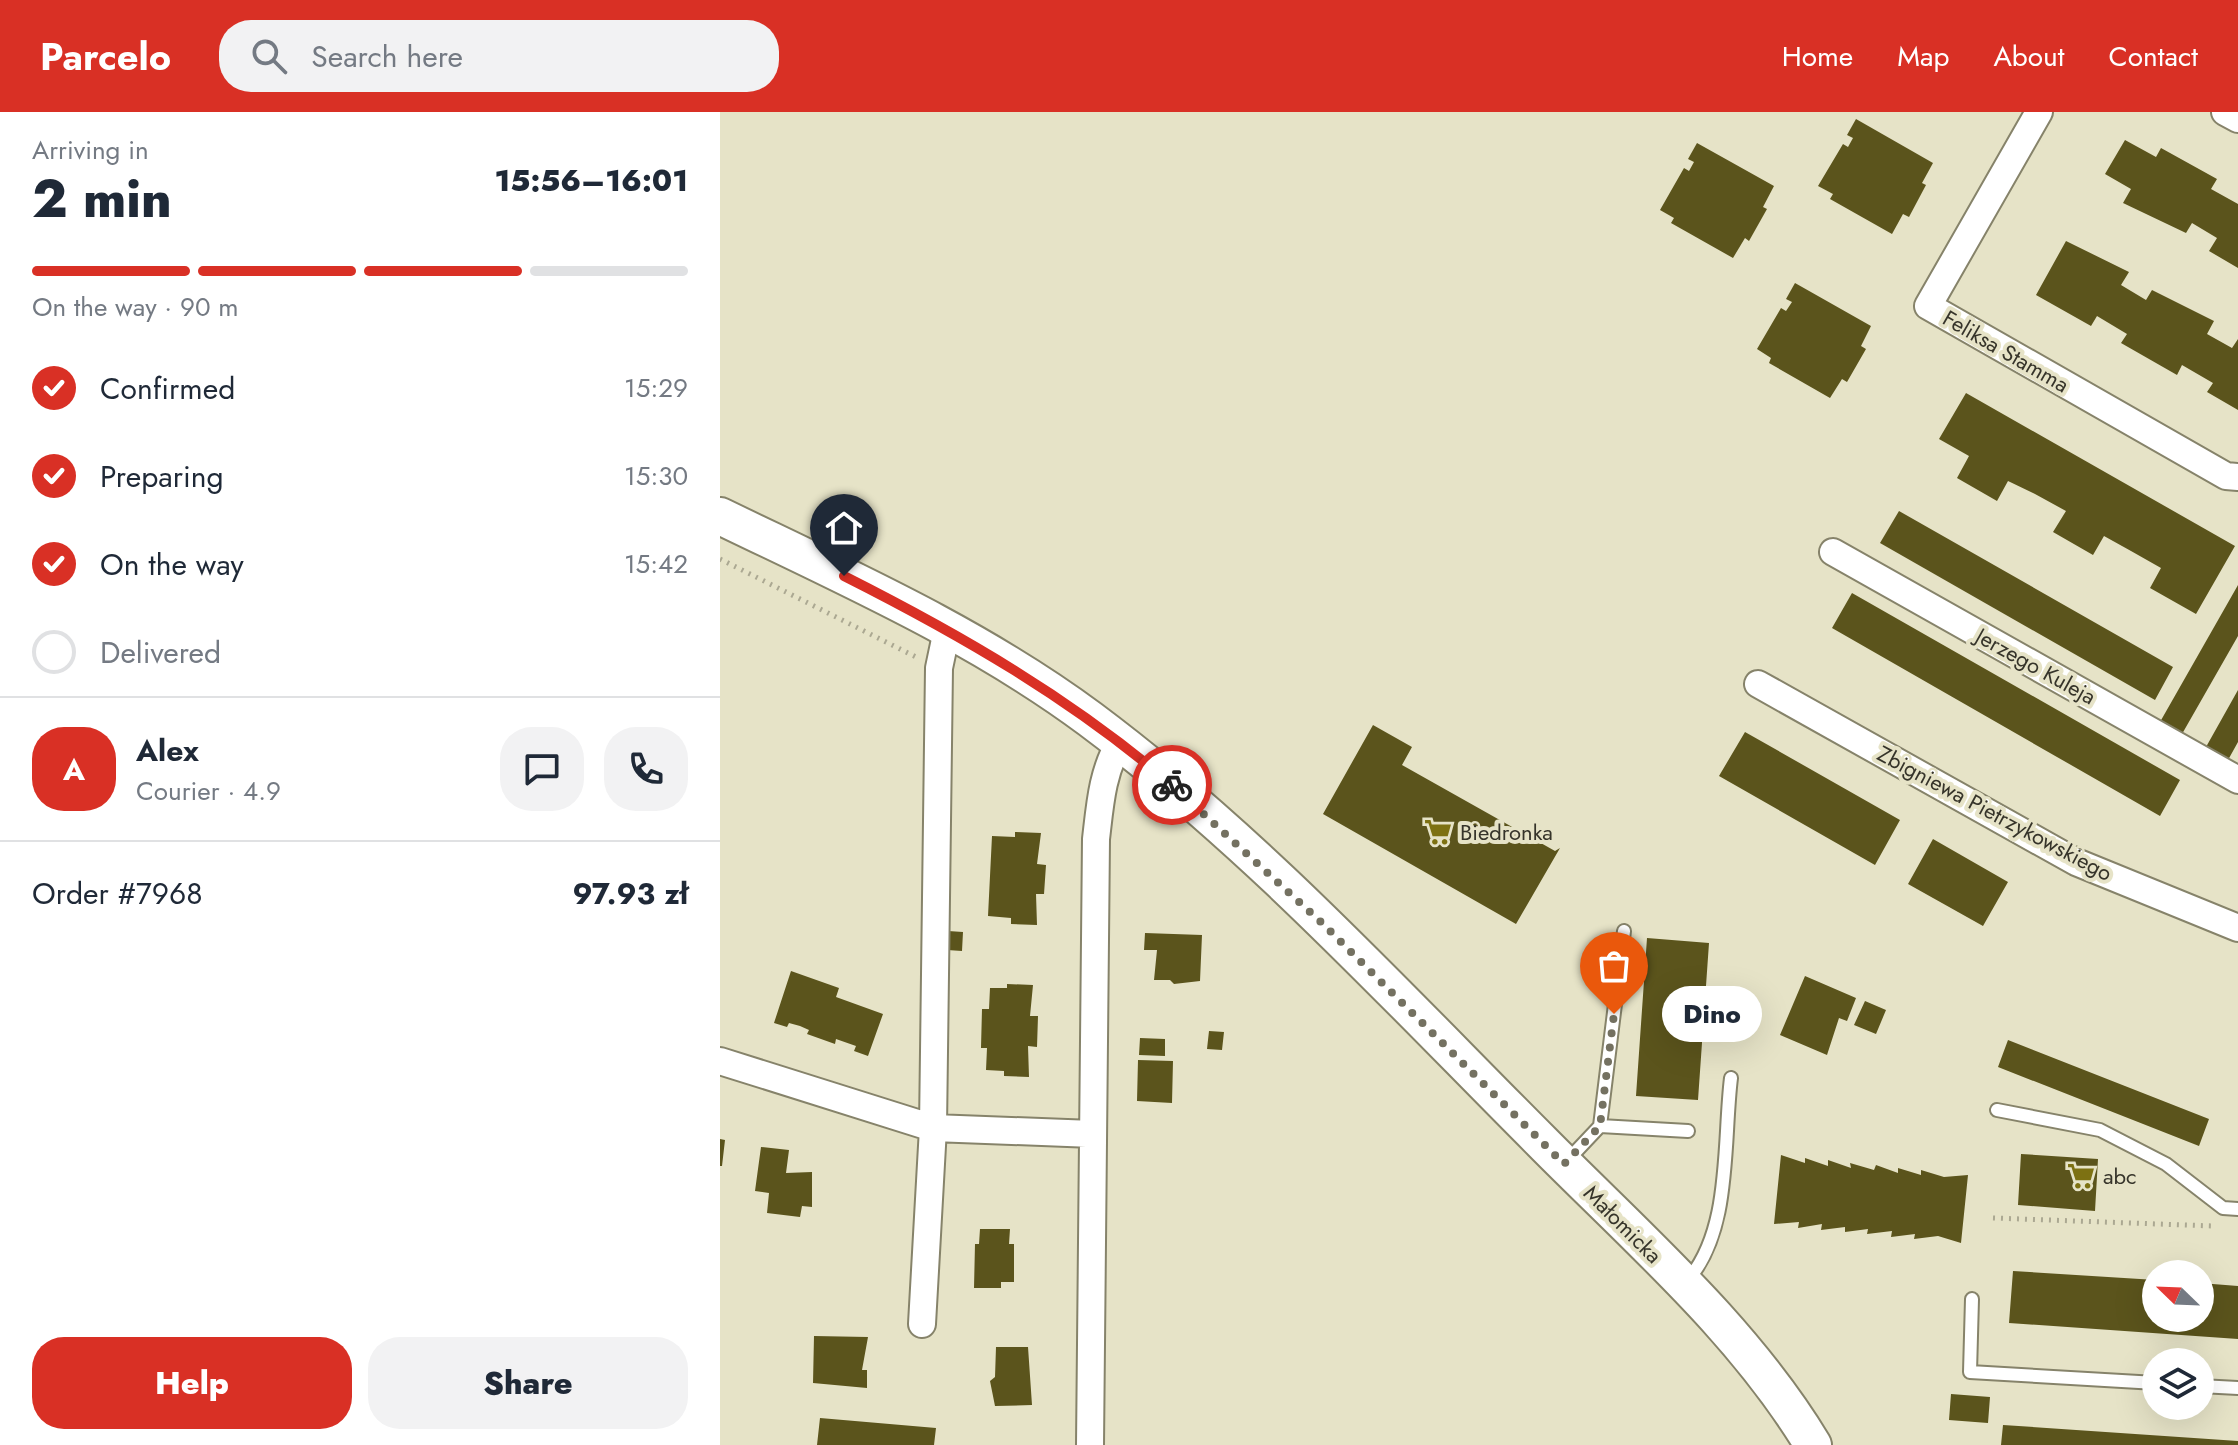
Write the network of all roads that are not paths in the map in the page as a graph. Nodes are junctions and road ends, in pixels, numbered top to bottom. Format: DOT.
graph roads {
  1 [pos="2039,112"];
  2 [pos="2225,112"];
  3 [pos="2238,119"];
  4 [pos="2238,477"];
  5 [pos="720,516"];
  6 [pos="1833,552"];
  7 [pos="947,630"];
  8 [pos="1758,684"];
  9 [pos="1120,742"];
  10 [pos="2238,780"];
  11 [pos="2238,928"];
  12 [pos="1624,931"];
  13 [pos="720,1061"];
  14 [pos="1731,1078"];
  15 [pos="1997,1110"];
  16 [pos="1600,1126"];
  17 [pos="933,1128"];
  18 [pos="1688,1131"];
  19 [pos="1093,1134"];
  20 [pos="1564,1164"];
  21 [pos="2238,1209"];
  22 [pos="1683,1284"];
  23 [pos="1972,1299"];
  24 [pos="922,1324"];
  25 [pos="2142,1382"];
  26 [pos="2214,1387"];
  27 [pos="2238,1388"];
  28 [pos="1090,1445"];
  29 [pos="1813,1445"];
  1 -- 4 [label="street, Feliksa Stamma"];
  2 -- 3 [label="street"];
  5 -- 7 [label="street, Małomicka"];
  6 -- 10 [label="street, Jerzego Kuleja"];
  7 -- 9 [label="street, Małomicka"];
  7 -- 17 [label="street"];
  8 -- 11 [label="street, Zbigniewa Pietrzykowskiego"];
  9 -- 19 [label="street"];
  9 -- 20 [label="street, Małomicka"];
  12 -- 16 [label="lane"];
  13 -- 17 [label="street"];
  14 -- 22 [label="lane"];
  15 -- 21 [label="lane"];
  16 -- 18 [label="lane"];
  16 -- 20 [label="lane"];
  17 -- 19 [label="street"];
  17 -- 24 [label="street"];
  19 -- 28 [label="street"];
  20 -- 22 [label="street, Małomicka"];
  22 -- 29 [label="street, Małomicka"];
  23 -- 25 [label="lane"];
  26 -- 27 [label="lane"];
}
